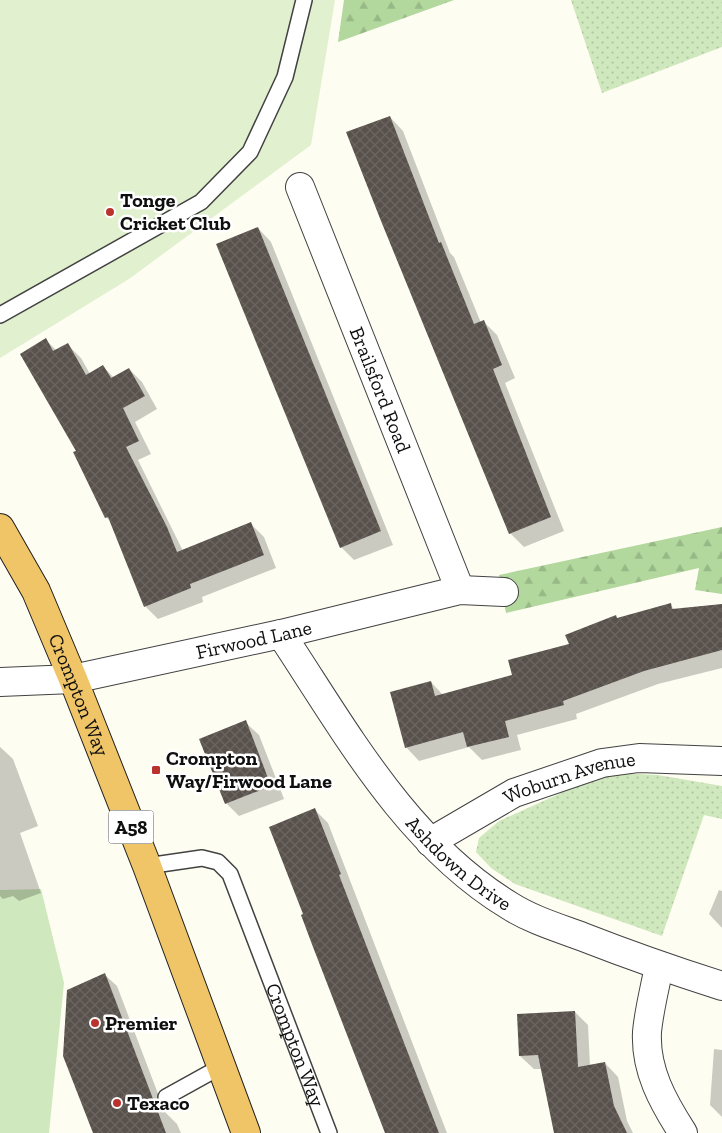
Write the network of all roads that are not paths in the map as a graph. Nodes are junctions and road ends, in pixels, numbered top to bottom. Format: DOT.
graph roads {
  1 [pos="304,0"];
  2 [pos="300,187"];
  3 [pos="0,315"];
  4 [pos="0,528"];
  5 [pos="460,590"];
  6 [pos="504,592"];
  7 [pos="281,634"];
  8 [pos="73,679"];
  9 [pos="0,682"];
  10 [pos="722,761"];
  11 [pos="430,842"];
  12 [pos="147,866"];
  13 [pos="659,966"];
  14 [pos="722,986"];
  15 [pos="222,1066"];
  16 [pos="166,1097"];
  17 [pos="246,1133"];
  18 [pos="329,1133"];
  19 [pos="683,1133"];
  1 -- 3 [label="lane"];
  2 -- 5 [label="street, Brailsford Road"];
  4 -- 8 [label="highway, Crompton Way / A58"];
  5 -- 6 [label="street, Firwood Lane"];
  5 -- 7 [label="street, Firwood Lane"];
  7 -- 8 [label="street, Firwood Lane"];
  7 -- 11 [label="street, Ashdown Drive"];
  8 -- 9 [label="street, Firwood Lane"];
  8 -- 12 [label="highway, Crompton Way / A58"];
  10 -- 11 [label="street, Woburn Avenue"];
  11 -- 13 [label="street, Ashdown Drive"];
  12 -- 15 [label="highway, Crompton Way / A58"];
  12 -- 18 [label="lane, Crompton Way"];
  13 -- 14 [label="street, Ashdown Drive"];
  13 -- 19 [label="street"];
  15 -- 16 [label="lane"];
  15 -- 17 [label="highway, Crompton Way / A58"];
}
